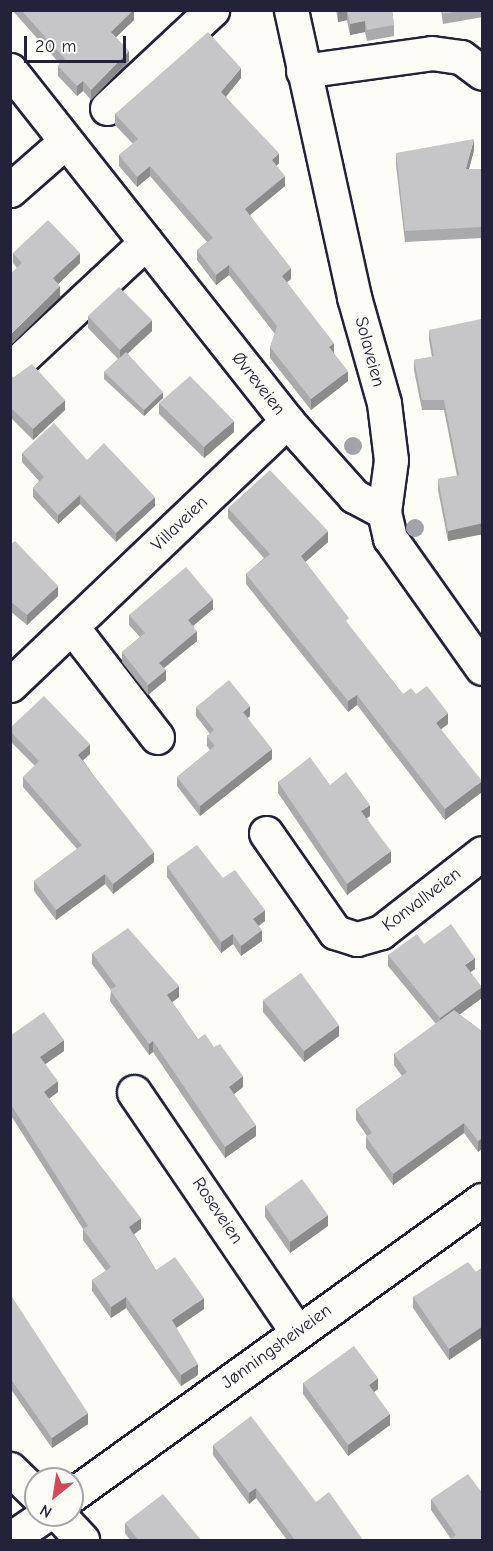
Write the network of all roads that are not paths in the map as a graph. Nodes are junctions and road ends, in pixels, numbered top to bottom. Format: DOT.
graph roads {
  1 [pos="212,10"];
  2 [pos="291,10"];
  3 [pos="10,70"];
  4 [pos="303,71"];
  5 [pos="483,73"];
  6 [pos="107,108"];
  7 [pos="66,141"];
  8 [pos="10,190"];
  9 [pos="146,242"];
  10 [pos="10,369"];
  11 [pos="287,421"];
  12 [pos="384,512"];
  13 [pos="72,627"];
  14 [pos="483,668"];
  15 [pos="10,685"];
  16 [pos="157,737"];
  17 [pos="266,833"];
  18 [pos="483,853"];
  19 [pos="134,1092"];
  20 [pos="483,1200"];
  21 [pos="297,1332"];
  22 [pos="10,1469"];
  23 [pos="24,1482"];
  24 [pos="84,1487"];
  25 [pos="28,1527"];
  26 [pos="70,1527"];
  27 [pos="10,1539"];
  28 [pos="82,1540"];
  1 -- 6 [label="street"];
  2 -- 4 [label="street, Solaveien"];
  3 -- 7 [label="street, Øvreveien"];
  4 -- 5 [label="street"];
  4 -- 12 [label="street, Solaveien"];
  7 -- 8 [label="street"];
  7 -- 9 [label="street, Øvreveien"];
  9 -- 10 [label="street"];
  9 -- 11 [label="street, Øvreveien"];
  11 -- 12 [label="street, Øvreveien"];
  11 -- 13 [label="street, Villaveien"];
  12 -- 14 [label="street, Solaveien"];
  13 -- 15 [label="street, Villaveien"];
  13 -- 16 [label="street"];
  17 -- 18 [label="street, Konvallveien"];
  19 -- 21 [label="street, Roseveien"];
  20 -- 21 [label="street, Jønningsheiveien"];
  21 -- 24 [label="street, Jønningsheiveien"];
  22 -- 23 [label="street"];
  25 -- 27 [label="street"];
  26 -- 28 [label="street"];
}
